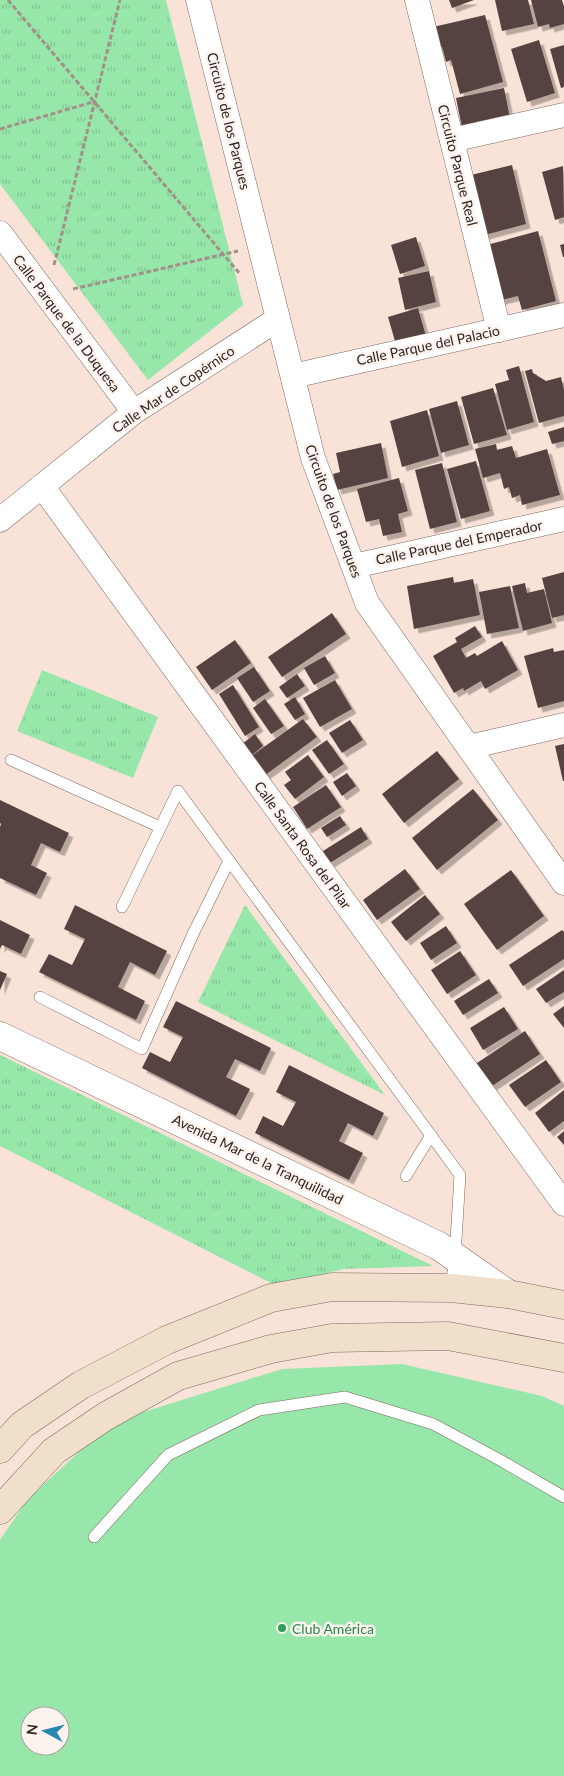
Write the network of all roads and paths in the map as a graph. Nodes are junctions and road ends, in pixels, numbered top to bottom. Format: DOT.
graph roads {
  1 [pos="8,0"];
  2 [pos="120,0"];
  3 [pos="198,0"];
  4 [pos="417,0"];
  5 [pos="94,101"];
  6 [pos="564,115"];
  7 [pos="0,129"];
  8 [pos="452,140"];
  9 [pos="0,233"];
  10 [pos="260,245"];
  11 [pos="224,255"];
  12 [pos="242,276"];
  13 [pos="46,295"];
  14 [pos="564,315"];
  15 [pos="278,319"];
  16 [pos="499,330"];
  17 [pos="292,376"];
  18 [pos="134,412"];
  19 [pos="42,486"];
  20 [pos="564,519"];
  21 [pos="0,520"];
  22 [pos="354,566"];
  23 [pos="564,724"];
  24 [pos="469,747"];
  25 [pos="11,760"];
  26 [pos="160,827"];
  27 [pos="229,861"];
  28 [pos="564,883"];
  29 [pos="122,907"];
  30 [pos="40,997"];
  31 [pos="0,1036"];
  32 [pos="431,1135"];
  33 [pos="406,1176"];
  34 [pos="564,1204"];
  35 [pos="455,1257"];
  36 [pos="451,1288"];
  37 [pos="508,1294"];
  38 [pos="564,1305"];
  39 [pos="564,1358"];
  40 [pos="0,1449"];
  41 [pos="564,1497"];
  42 [pos="0,1510"];
  43 [pos="94,1538"];
  1 -- 5 [label="path"];
  2 -- 5 [label="path"];
  3 -- 10 [label="street, Circuito de los Parques"];
  4 -- 8 [label="street, Circuito Parque Real"];
  5 -- 7 [label="path"];
  5 -- 11 [label="path"];
  5 -- 13 [label="path"];
  6 -- 8 [label="street"];
  8 -- 16 [label="street, Circuito Parque Real"];
  9 -- 13 [label="street, Calle Parque de la Duquesa"];
  10 -- 11 [label="path"];
  10 -- 15 [label="street, Circuito de los Parques"];
  11 -- 12 [label="path"];
  11 -- 13 [label="path"];
  13 -- 18 [label="street, Calle Parque de la Duquesa"];
  14 -- 16 [label="street, Calle Parque del Palacio"];
  15 -- 17 [label="street, Circuito de los Parques"];
  15 -- 18 [label="street, Calle Mar de Copérnico"];
  16 -- 17 [label="street, Calle Parque del Palacio"];
  17 -- 22 [label="street, Circuito de los Parques"];
  18 -- 19 [label="street, Calle Mar de Copérnico"];
  19 -- 21 [label="street, Calle Mar de Copérnico"];
  19 -- 34 [label="street, Calle Santa Rosa del Pilar"];
  20 -- 22 [label="street, Calle Parque del Emperador"];
  22 -- 24 [label="street, Circuito de los Parques"];
  23 -- 24 [label="street"];
  24 -- 28 [label="street, Circuito de los Parques"];
  25 -- 26 [label="lane"];
  26 -- 27 [label="lane"];
  26 -- 29 [label="lane"];
  27 -- 30 [label="lane"];
  27 -- 32 [label="lane"];
  31 -- 35 [label="street, Avenida Mar de la Tranquilidad"];
  32 -- 33 [label="lane"];
  32 -- 35 [label="lane"];
  35 -- 36 [label="lane"];
  35 -- 37 [label="street, Avenida Mar de la Tranquilidad"];
  36 -- 37 [label="main road"];
  36 -- 40 [label="main road"];
  37 -- 38 [label="main road"];
  39 -- 42 [label="main road"];
  41 -- 43 [label="lane"];
}
